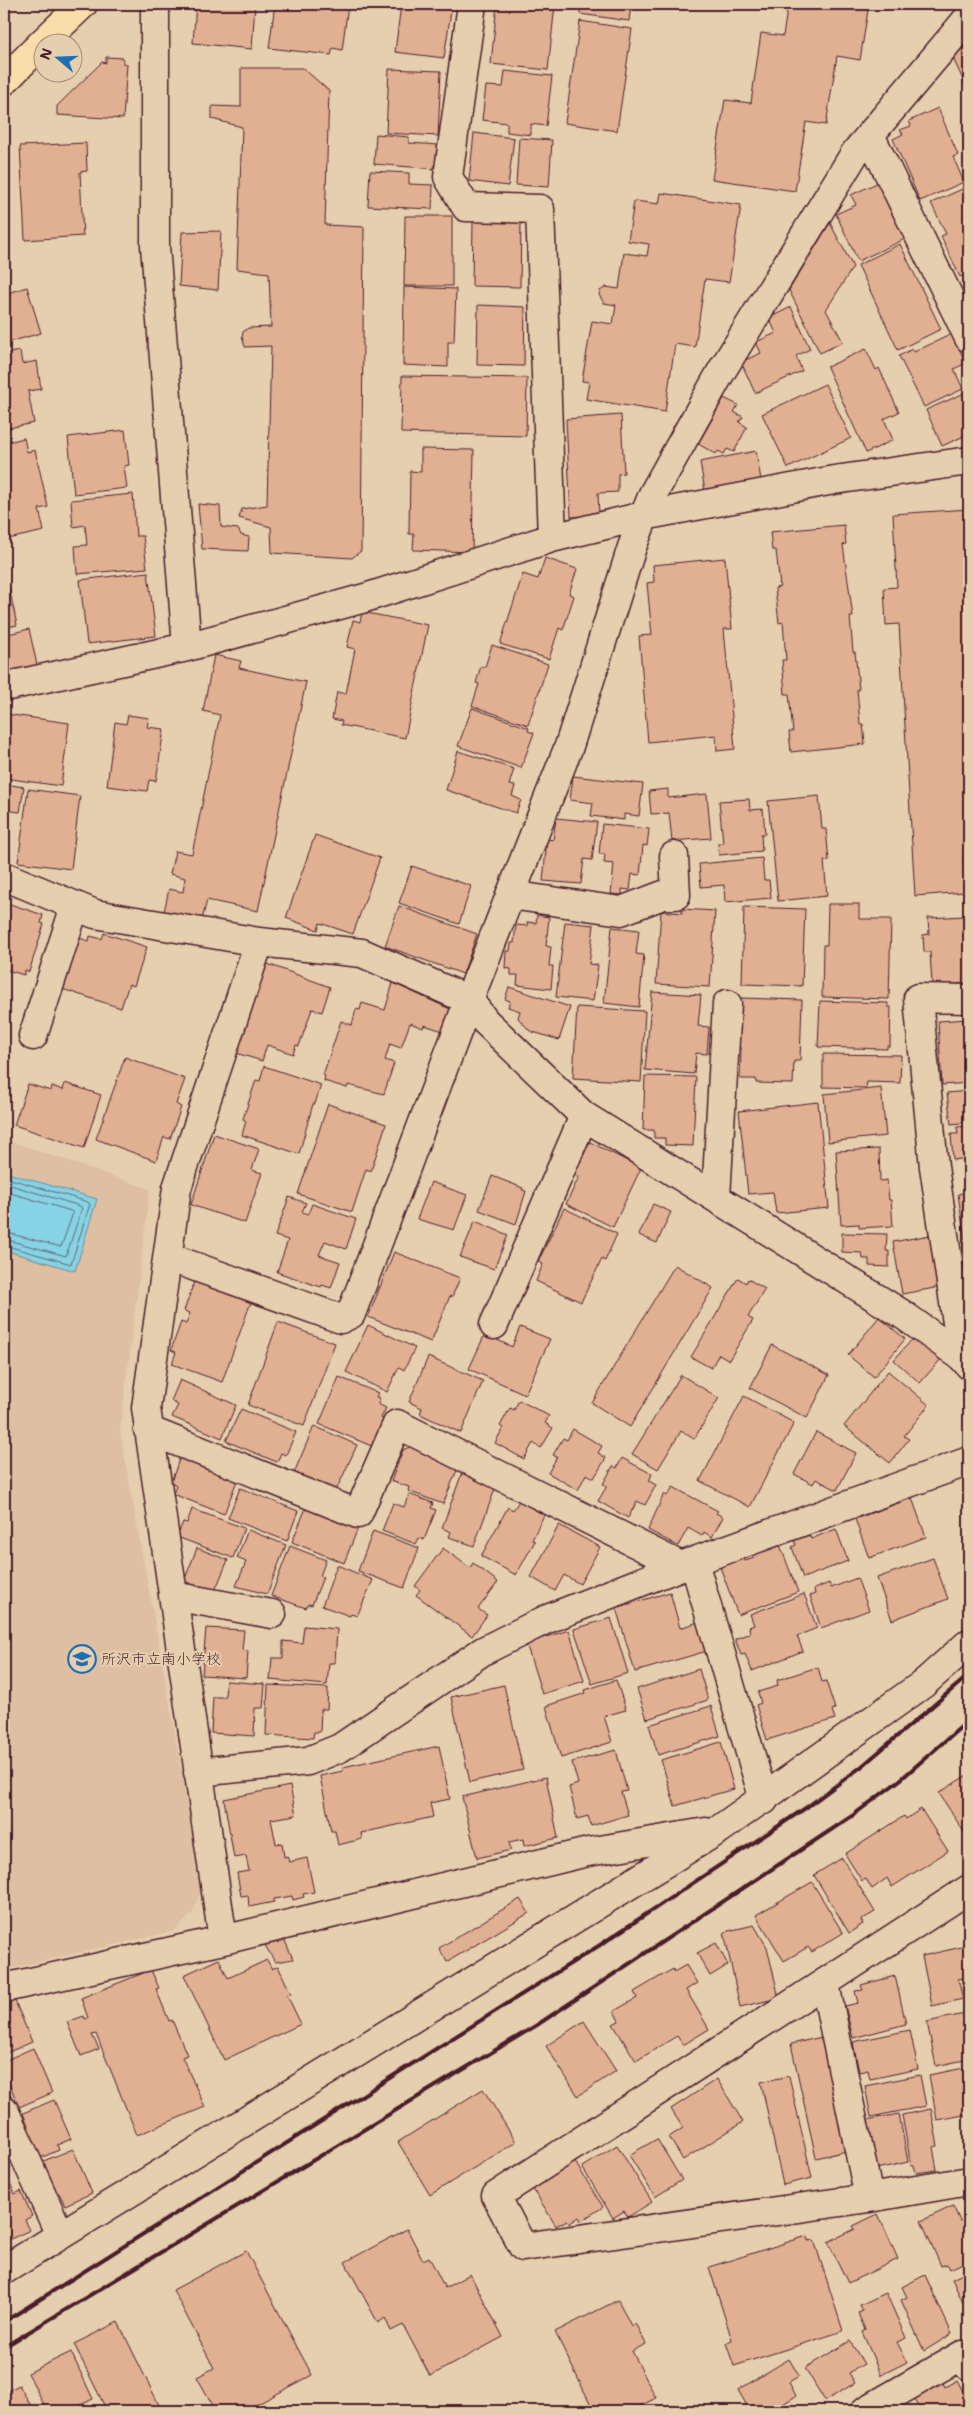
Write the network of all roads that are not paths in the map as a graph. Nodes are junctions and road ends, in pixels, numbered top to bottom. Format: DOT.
graph roads {
  1 [pos="83,4"];
  2 [pos="156,4"];
  3 [pos="472,4"];
  4 [pos="969,17"];
  5 [pos="54,32"];
  6 [pos="32,54"];
  7 [pos="4,81"];
  8 [pos="870,135"];
  9 [pos="969,338"];
  10 [pos="969,461"];
  11 [pos="643,516"];
  12 [pos="552,538"];
  13 [pos="187,647"];
  14 [pos="4,687"];
  15 [pos="674,856"];
  16 [pos="4,876"];
  17 [pos="510,895"];
  18 [pos="75,906"];
  19 [pos="259,942"];
  20 [pos="969,999"];
  21 [pos="469,1000"];
  22 [pos="727,1004"];
  23 [pos="32,1036"];
  24 [pos="584,1116"];
  25 [pos="716,1197"];
  26 [pos="168,1257"];
  27 [pos="494,1325"];
  28 [pos="966,1361"];
  29 [pos="148,1430"];
  30 [pos="969,1461"];
  31 [pos="688,1564"];
  32 [pos="173,1596"];
  33 [pos="272,1614"];
  34 [pos="969,1643"];
  35 [pos="198,1772"];
  36 [pos="764,1800"];
  37 [pos="720,1829"];
  38 [pos="969,1889"];
  39 [pos="223,1940"];
  40 [pos="825,1984"];
  41 [pos="4,1988"];
  42 [pos="4,2110"];
  43 [pos="969,2181"];
  44 [pos="869,2198"];
  45 [pos="60,2235"];
  46 [pos="4,2270"];
  47 [pos="969,2367"];
  48 [pos="865,2411"];
  1 -- 5 [label="main road"];
  2 -- 13 [label="street"];
  3 -- 12 [label="street"];
  4 -- 8 [label="street"];
  6 -- 7 [label="main road"];
  8 -- 9 [label="street"];
  8 -- 11 [label="street"];
  10 -- 11 [label="street"];
  11 -- 12 [label="street"];
  11 -- 17 [label="street"];
  12 -- 13 [label="street"];
  13 -- 14 [label="street"];
  15 -- 17 [label="street"];
  16 -- 18 [label="street"];
  17 -- 21 [label="street"];
  18 -- 19 [label="street"];
  18 -- 23 [label="street"];
  19 -- 21 [label="street"];
  19 -- 26 [label="street"];
  20 -- 28 [label="street"];
  21 -- 24 [label="street"];
  21 -- 26 [label="street"];
  22 -- 25 [label="street"];
  24 -- 25 [label="street"];
  24 -- 27 [label="street"];
  25 -- 28 [label="street"];
  26 -- 29 [label="street"];
  29 -- 31 [label="street"];
  29 -- 32 [label="street"];
  30 -- 31 [label="street"];
  31 -- 35 [label="street"];
  31 -- 36 [label="street"];
  32 -- 33 [label="street"];
  32 -- 35 [label="street"];
  34 -- 36 [label="street"];
  35 -- 39 [label="street"];
  36 -- 37 [label="street"];
  37 -- 39 [label="street"];
  37 -- 45 [label="street"];
  38 -- 40 [label="street"];
  39 -- 41 [label="street"];
  40 -- 44 [label="street"];
  40 -- 44 [label="street"];
  42 -- 45 [label="street"];
  43 -- 44 [label="street"];
  45 -- 46 [label="street"];
  47 -- 48 [label="street"];
}
